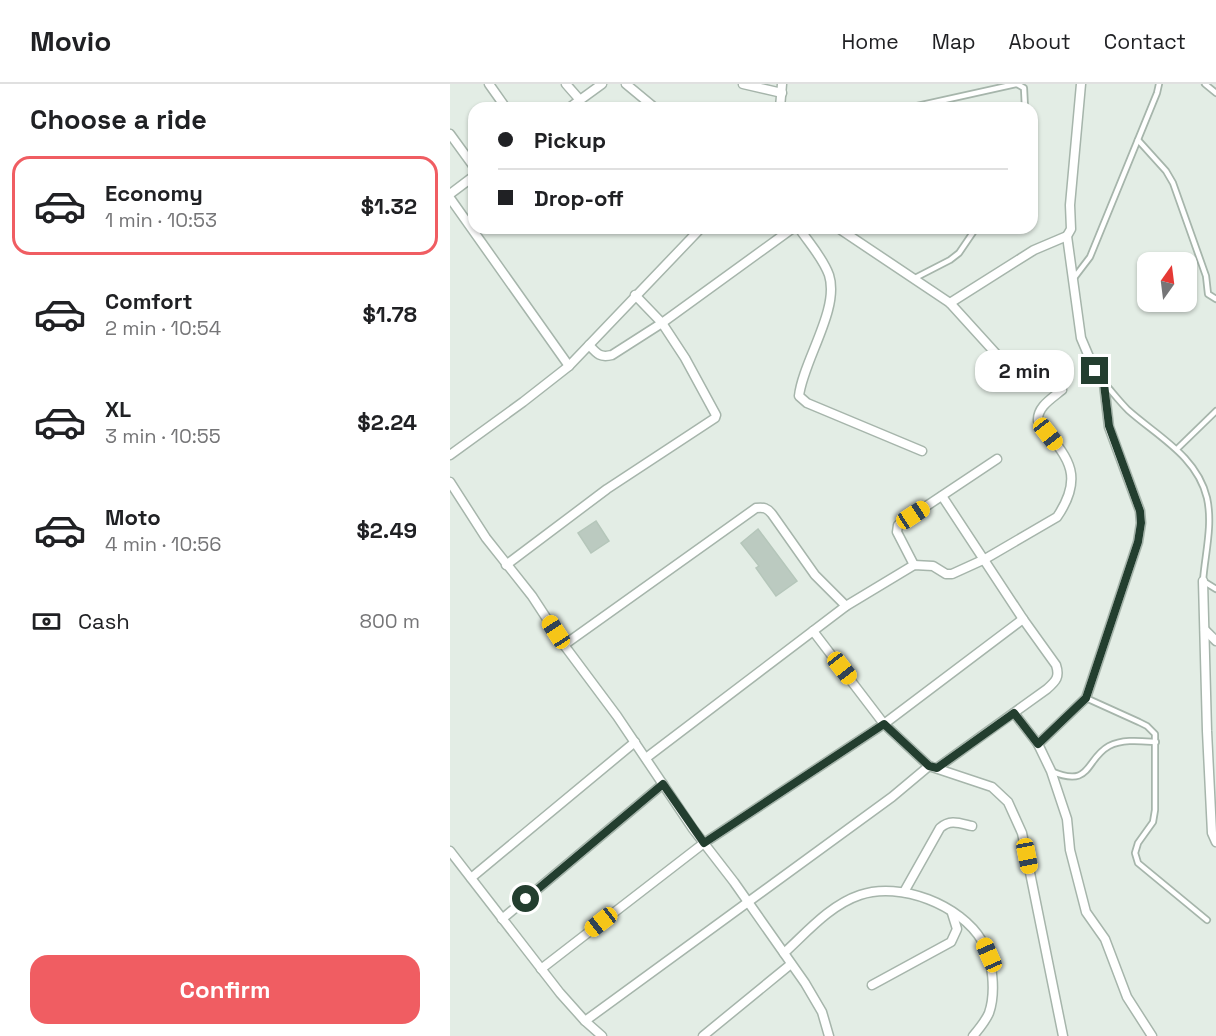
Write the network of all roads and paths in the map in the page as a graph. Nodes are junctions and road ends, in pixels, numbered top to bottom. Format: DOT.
graph roads {
  1 [pos="489,84"];
  2 [pos="566,84"];
  3 [pos="602,84"];
  4 [pos="626,84"];
  5 [pos="743,84"];
  6 [pos="1016,84"];
  7 [pos="1081,84"];
  8 [pos="1159,84"];
  9 [pos="1205,84"];
  10 [pos="782,88"];
  11 [pos="1216,93"];
  12 [pos="580,100"];
  13 [pos="502,102"];
  14 [pos="577,102"];
  15 [pos="648,102"];
  16 [pos="935,102"];
  17 [pos="1025,102"];
  18 [pos="450,134"];
  19 [pos="1138,140"];
  20 [pos="468,159"];
  21 [pos="468,181"];
  22 [pos="450,196"];
  23 [pos="468,222"];
  24 [pos="477,234"];
  25 [pos="695,234"];
  26 [pos="785,234"];
  27 [pos="803,234"];
  28 [pos="847,234"];
  29 [pos="972,234"];
  30 [pos="1067,236"];
  31 [pos="915,278"];
  32 [pos="1073,279"];
  33 [pos="635,295"];
  34 [pos="1216,299"];
  35 [pos="950,303"];
  36 [pos="662,323"];
  37 [pos="589,345"];
  38 [pos="569,366"];
  39 [pos="1009,368"];
  40 [pos="1104,384"];
  41 [pos="1062,390"];
  42 [pos="1216,411"];
  43 [pos="1177,449"];
  44 [pos="922,450"];
  45 [pos="450,455"];
  46 [pos="997,459"];
  47 [pos="450,482"];
  48 [pos="942,496"];
  49 [pos="985,559"];
  50 [pos="506,565"];
  51 [pos="914,565"];
  52 [pos="1203,582"];
  53 [pos="1216,589"];
  54 [pos="846,606"];
  55 [pos="1023,619"];
  56 [pos="1205,630"];
  57 [pos="813,631"];
  58 [pos="1216,641"];
  59 [pos="564,645"];
  60 [pos="1086,698"];
  61 [pos="1014,713"];
  62 [pos="884,724"];
  63 [pos="635,742"];
  64 [pos="1156,742"];
  65 [pos="1038,744"];
  66 [pos="646,758"];
  67 [pos="933,767"];
  68 [pos="1051,771"];
  69 [pos="663,784"];
  70 [pos="972,826"];
  71 [pos="1216,842"];
  72 [pos="704,843"];
  73 [pos="450,851"];
  74 [pos="471,878"];
  75 [pos="904,892"];
  76 [pos="747,901"];
  77 [pos="951,913"];
  78 [pos="502,919"];
  79 [pos="1207,920"];
  80 [pos="784,953"];
  81 [pos="791,964"];
  82 [pos="541,969"];
  83 [pos="872,984"];
  84 [pos="585,1021"];
  85 [pos="602,1036"];
  86 [pos="703,1036"];
  87 [pos="829,1036"];
  88 [pos="973,1036"];
  89 [pos="1063,1036"];
  90 [pos="1152,1036"];
  1 -- 13 [label="street"];
  2 -- 12 [label="street"];
  3 -- 12 [label="street"];
  4 -- 15 [label="street"];
  5 -- 10 [label="street"];
  6 -- 16 [label="lane"];
  6 -- 17 [label="lane"];
  7 -- 30 [label="street"];
  8 -- 19 [label="lane"];
  9 -- 11 [label="lane"];
  12 -- 14 [label="street"];
  18 -- 20 [label="street"];
  19 -- 32 [label="lane"];
  19 -- 34 [label="lane"];
  21 -- 22 [label="street"];
  22 -- 23 [label="street"];
  24 -- 38 [label="street"];
  25 -- 33 [label="street"];
  26 -- 36 [label="street"];
  27 -- 44 [label="street"];
  28 -- 31 [label="street"];
  29 -- 31 [label="lane"];
  30 -- 32 [label="street"];
  30 -- 35 [label="street"];
  31 -- 35 [label="street"];
  32 -- 40 [label="street"];
  33 -- 36 [label="street"];
  33 -- 37 [label="street"];
  35 -- 39 [label="street"];
  36 -- 37 [label="street"];
  36 -- 50 [label="street"];
  37 -- 38 [label="street"];
  38 -- 45 [label="street"];
  40 -- 43 [label="lane"];
  40 -- 60 [label="street"];
  41 -- 49 [label="street"];
  42 -- 43 [label="lane"];
  43 -- 52 [label="lane"];
  46 -- 48 [label="street"];
  47 -- 50 [label="street"];
  48 -- 49 [label="street"];
  48 -- 51 [label="street"];
  49 -- 51 [label="street"];
  49 -- 55 [label="street"];
  50 -- 59 [label="street"];
  51 -- 54 [label="street"];
  52 -- 53 [label="lane"];
  52 -- 56 [label="street"];
  54 -- 57 [label="street"];
  54 -- 59 [label="street"];
  55 -- 61 [label="street"];
  55 -- 62 [label="street"];
  56 -- 58 [label="street"];
  56 -- 71 [label="street"];
  57 -- 62 [label="street"];
  57 -- 66 [label="street"];
  59 -- 63 [label="street"];
  60 -- 64 [label="lane"];
  60 -- 65 [label="street"];
  61 -- 65 [label="street"];
  61 -- 67 [label="street"];
  62 -- 67 [label="street"];
  62 -- 72 [label="street"];
  63 -- 66 [label="street"];
  63 -- 74 [label="street"];
  64 -- 68 [label="lane"];
  64 -- 79 [label="lane"];
  65 -- 68 [label="street"];
  66 -- 69 [label="street"];
  67 -- 76 [label="street"];
  67 -- 89 [label="street"];
  68 -- 90 [label="street"];
  69 -- 72 [label="street"];
  69 -- 78 [label="street"];
  70 -- 75 [label="street"];
  72 -- 76 [label="street"];
  72 -- 82 [label="street"];
  73 -- 74 [label="street"];
  74 -- 78 [label="street"];
  75 -- 77 [label="street"];
  75 -- 80 [label="street"];
  76 -- 80 [label="street"];
  76 -- 84 [label="street"];
  77 -- 83 [label="street"];
  77 -- 88 [label="street"];
  78 -- 82 [label="street"];
  80 -- 81 [label="street"];
  81 -- 86 [label="street"];
  81 -- 87 [label="street"];
  82 -- 84 [label="street"];
  84 -- 85 [label="street"];
}
